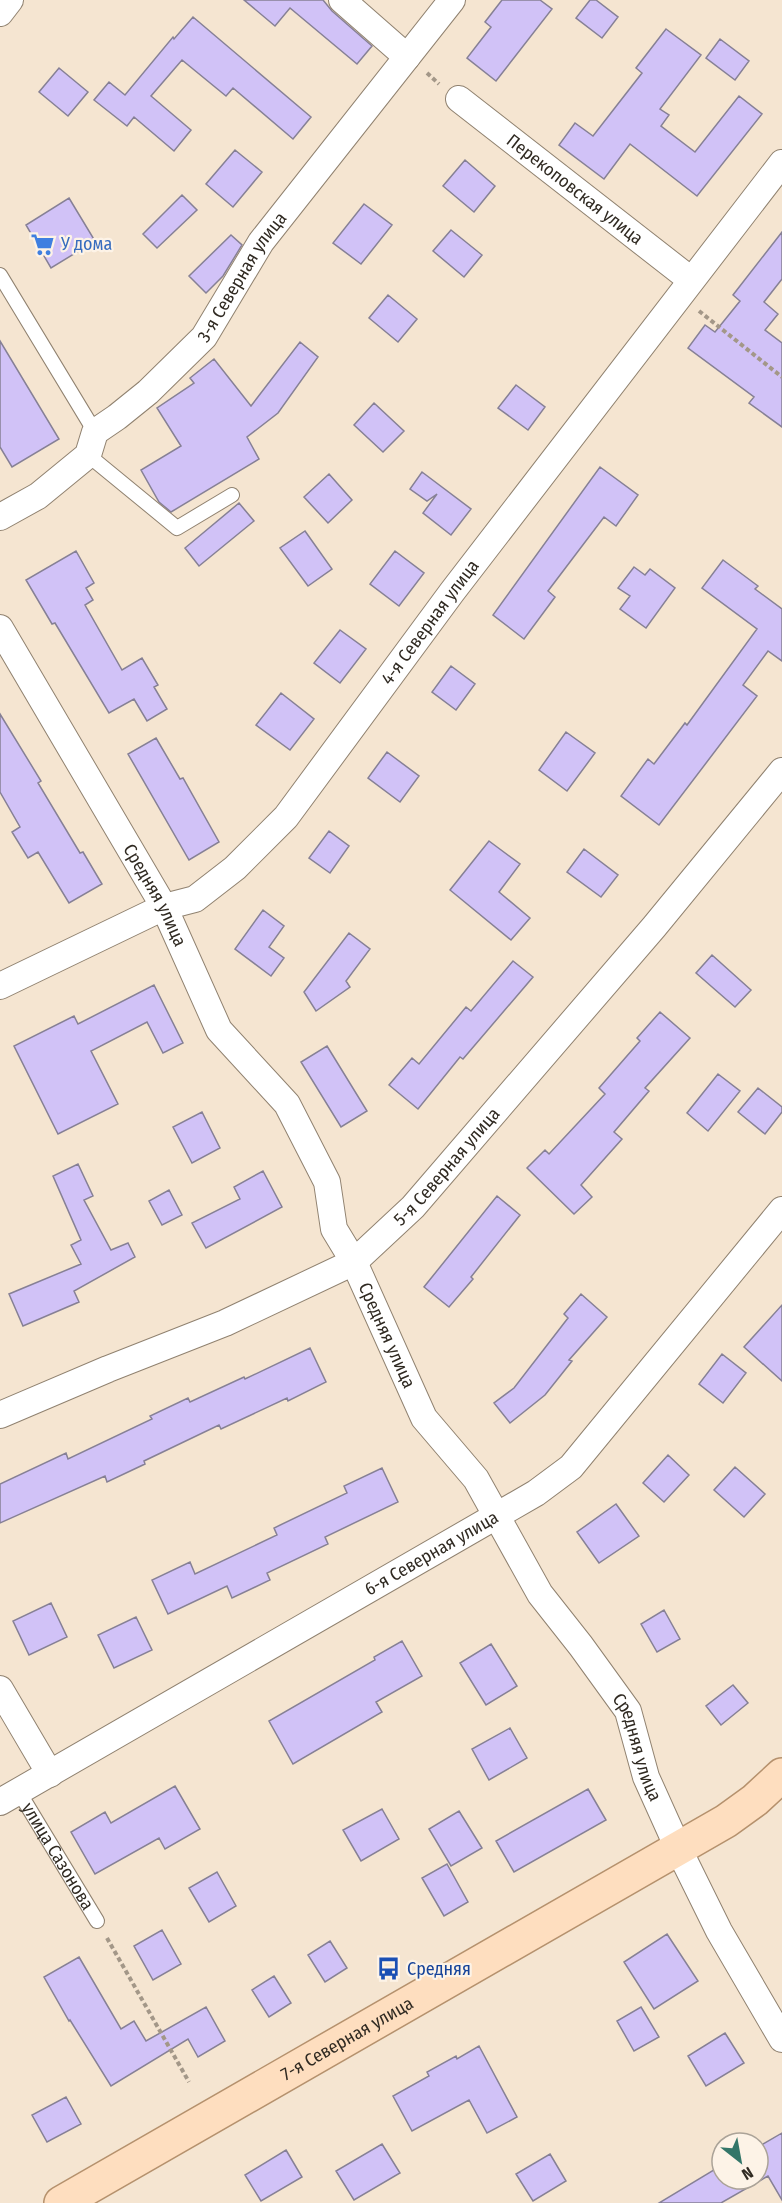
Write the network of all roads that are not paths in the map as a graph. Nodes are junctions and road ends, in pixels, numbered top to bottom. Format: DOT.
graph roads {
  1 [pos="10,0"];
  2 [pos="342,0"];
  3 [pos="450,1"];
  4 [pos="0,13"];
  5 [pos="407,57"];
  6 [pos="459,99"];
  7 [pos="782,163"];
  8 [pos="0,275"];
  9 [pos="685,288"];
  10 [pos="91,444"];
  11 [pos="232,495"];
  12 [pos="0,517"];
  13 [pos="0,628"];
  14 [pos="782,771"];
  15 [pos="164,907"];
  16 [pos="0,986"];
  17 [pos="782,1210"];
  18 [pos="354,1262"];
  19 [pos="0,1415"];
  20 [pos="495,1516"];
  21 [pos="0,1689"];
  22 [pos="50,1774"];
  23 [pos="782,1775"];
  24 [pos="9,1797"];
  25 [pos="678,1848"];
  26 [pos="97,1921"];
  27 [pos="782,2039"];
  28 [pos="61,2203"];
  1 -- 4 [label="street"];
  2 -- 5 [label="street"];
  3 -- 5 [label="street, 3-я Северная улица"];
  5 -- 10 [label="street, 3-я Северная улица"];
  6 -- 9 [label="street, Перекоповская улица"];
  7 -- 9 [label="street, 4-я Северная улица"];
  8 -- 10 [label="lane"];
  9 -- 15 [label="street, 4-я Северная улица"];
  10 -- 11 [label="lane"];
  10 -- 12 [label="street, 3-я Северная улица"];
  13 -- 15 [label="street, Средняя улица"];
  14 -- 18 [label="street, 5-я Северная улица"];
  15 -- 16 [label="street, 4-я Северная улица"];
  15 -- 18 [label="street, Средняя улица"];
  17 -- 20 [label="street, 6-я Северная улица"];
  18 -- 19 [label="street, 5-я Северная улица"];
  18 -- 20 [label="street, Средняя улица"];
  20 -- 22 [label="street, 6-я Северная улица"];
  20 -- 25 [label="street, Средняя улица"];
  21 -- 22 [label="street"];
  22 -- 24 [label="street, 6-я Северная улица"];
  23 -- 25 [label="main road, 7-я Северная улица"];
  24 -- 26 [label="lane, улица Сазонова"];
  25 -- 27 [label="street, Средняя улица"];
  25 -- 28 [label="main road, 7-я Северная улица"];
}
